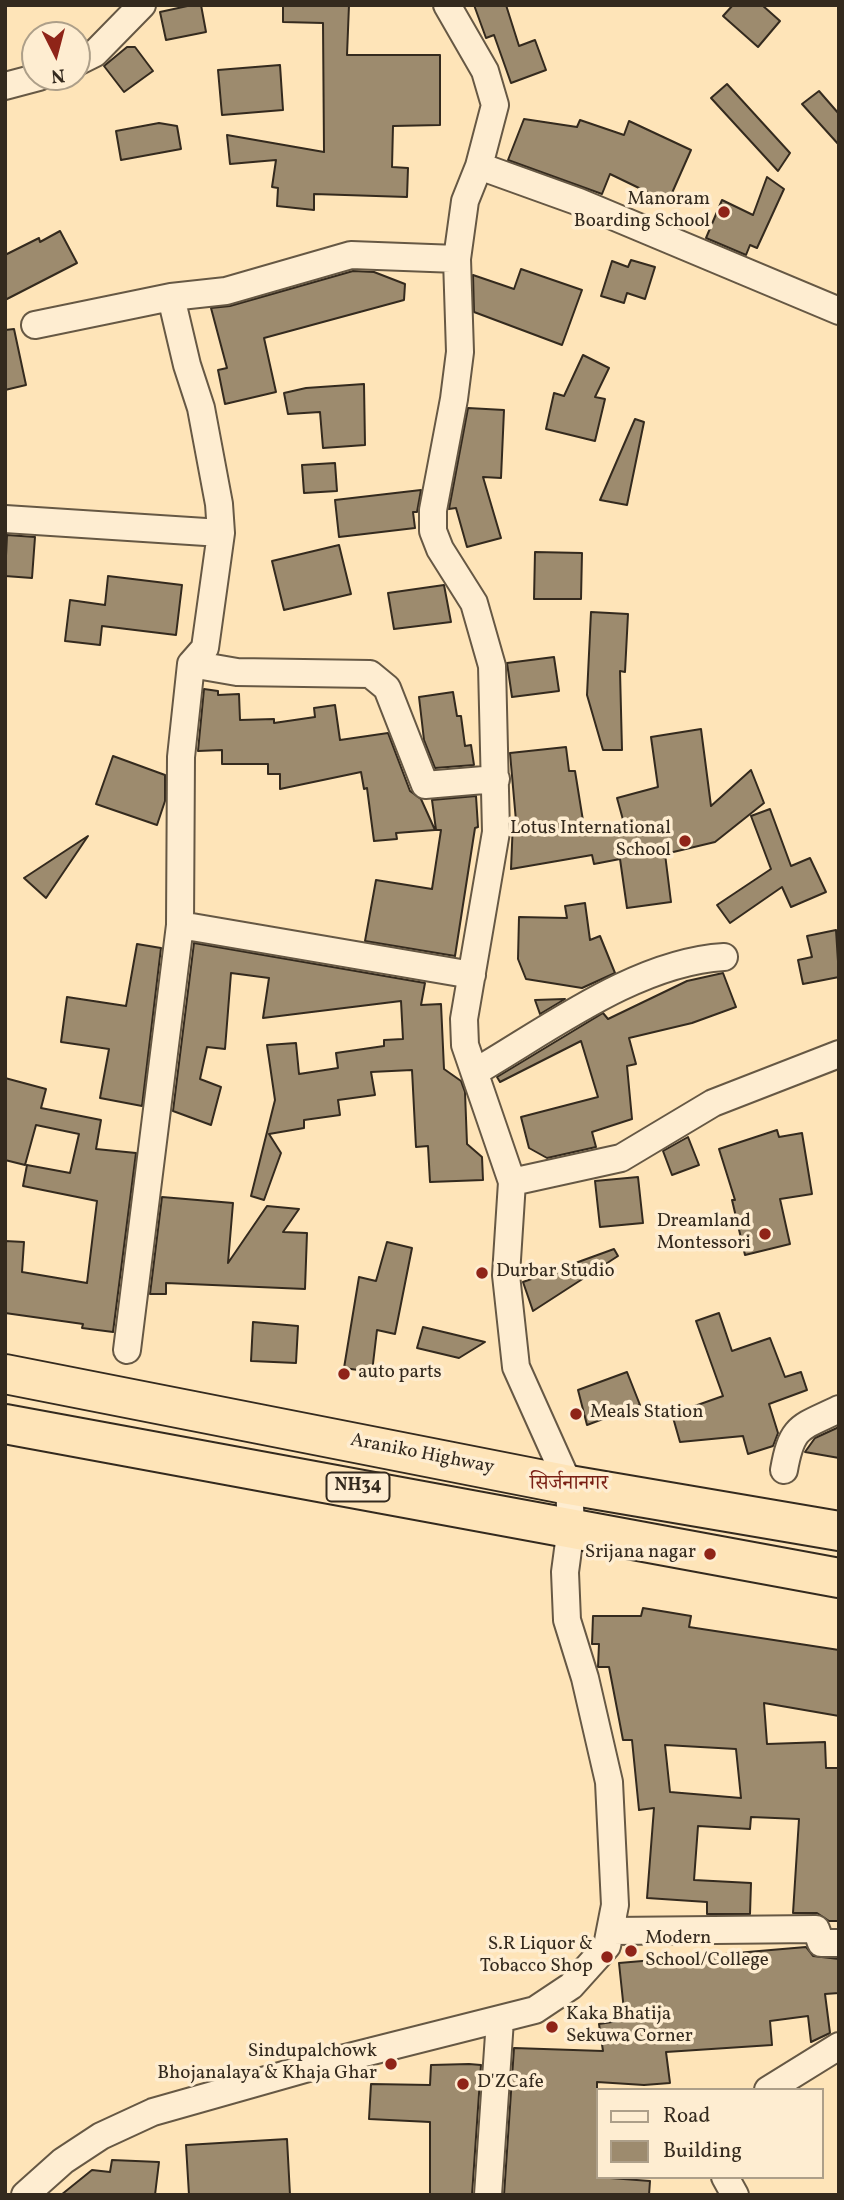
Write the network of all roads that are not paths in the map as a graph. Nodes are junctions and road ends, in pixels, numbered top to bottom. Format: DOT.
graph roads {
  1 [pos="142,5"];
  2 [pos="447,5"];
  3 [pos="91,55"];
  4 [pos="479,166"];
  5 [pos="457,259"];
  6 [pos="171,297"];
  7 [pos="839,311"];
  8 [pos="35,325"];
  9 [pos="5,519"];
  10 [pos="221,533"];
  11 [pos="191,664"];
  12 [pos="496,779"];
  13 [pos="180,925"];
  14 [pos="724,957"];
  15 [pos="472,975"];
  16 [pos="839,1054"];
  17 [pos="475,1072"];
  18 [pos="512,1182"];
  19 [pos="127,1350"];
  20 [pos="5,1374"];
  21 [pos="839,1409"];
  22 [pos="5,1424"];
  23 [pos="784,1470"];
  24 [pos="569,1485"];
  25 [pos="571,1527"];
  26 [pos="839,1531"];
  27 [pos="839,1578"];
  28 [pos="612,1931"];
  29 [pos="839,1943"];
  30 [pos="500,2020"];
  31 [pos="839,2046"];
  32 [pos="771,2088"];
  33 [pos="726,2179"];
  34 [pos="24,2195"];
  35 [pos="488,2195"];
  36 [pos="735,2195"];
  1 -- 3 [label="street"];
  2 -- 4 [label="street"];
  4 -- 5 [label="street"];
  4 -- 7 [label="street"];
  5 -- 6 [label="street"];
  5 -- 12 [label="street"];
  6 -- 8 [label="street"];
  6 -- 10 [label="street"];
  9 -- 10 [label="street"];
  10 -- 11 [label="street"];
  11 -- 12 [label="street"];
  11 -- 13 [label="street"];
  12 -- 15 [label="street"];
  13 -- 15 [label="street"];
  13 -- 19 [label="street"];
  14 -- 17 [label="street"];
  15 -- 17 [label="street"];
  16 -- 18 [label="street"];
  17 -- 18 [label="street"];
  18 -- 24 [label="street"];
  20 -- 24 [label="highway, Araniko Highway / NH34"];
  21 -- 23 [label="street"];
  22 -- 25 [label="highway, NH34"];
  24 -- 25 [label="street"];
  24 -- 26 [label="highway, Araniko Highway / NH34"];
  25 -- 27 [label="highway, NH34"];
  25 -- 28 [label="street"];
  28 -- 29 [label="street"];
  28 -- 30 [label="street"];
  30 -- 34 [label="street"];
  30 -- 35 [label="street"];
  31 -- 32 [label="street"];
  33 -- 36 [label="street"];
}
